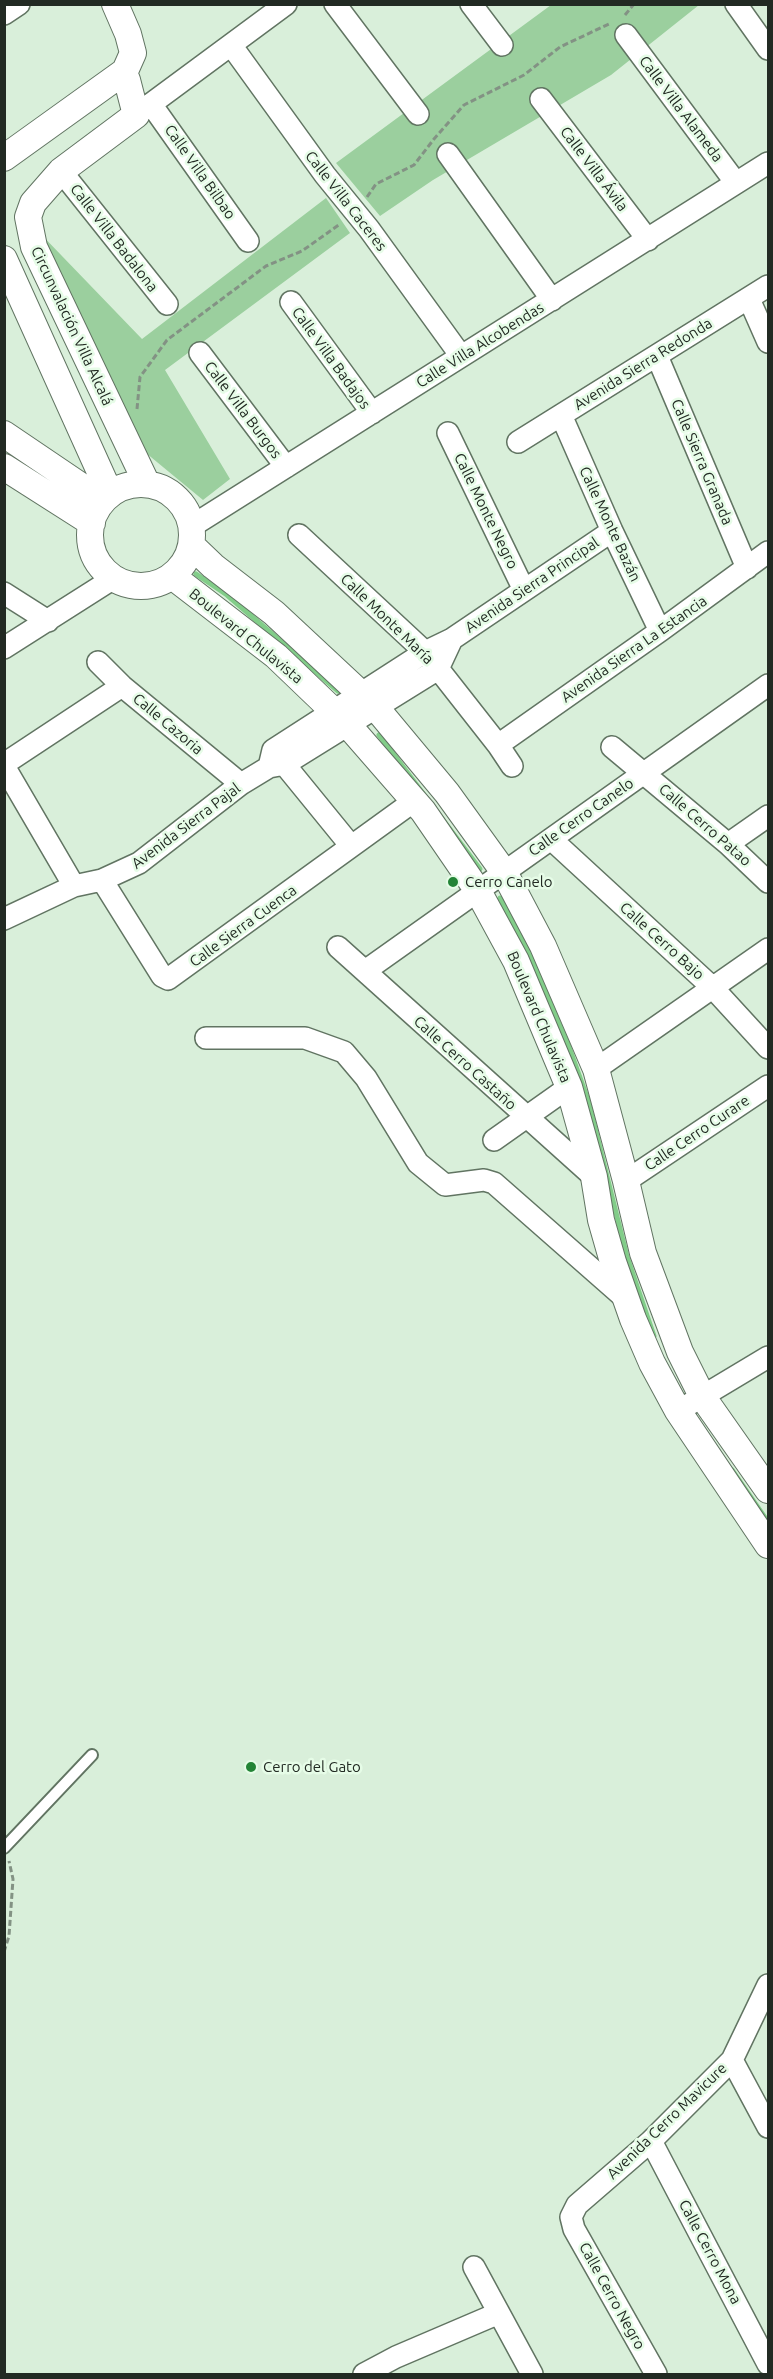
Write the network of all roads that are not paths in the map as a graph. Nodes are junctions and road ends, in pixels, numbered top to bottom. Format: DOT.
graph roads {
  1 [pos="19,4"];
  2 [pos="115,4"];
  3 [pos="286,4"];
  4 [pos="335,4"];
  5 [pos="471,4"];
  6 [pos="736,4"];
  7 [pos="4,15"];
  8 [pos="626,35"];
  9 [pos="231,45"];
  10 [pos="502,45"];
  11 [pos="768,50"];
  12 [pos="126,75"];
  13 [pos="541,99"];
  14 [pos="144,109"];
  15 [pos="418,114"];
  16 [pos="448,154"];
  17 [pos="4,158"];
  18 [pos="768,163"];
  19 [pos="62,171"];
  20 [pos="736,183"];
  21 [pos="648,240"];
  22 [pos="248,241"];
  23 [pos="8,274"];
  24 [pos="768,286"];
  25 [pos="749,298"];
  26 [pos="552,300"];
  27 [pos="291,302"];
  28 [pos="167,304"];
  29 [pos="768,342"];
  30 [pos="200,353"];
  31 [pos="461,356"];
  32 [pos="657,356"];
  33 [pos="372,413"];
  34 [pos="561,415"];
  35 [pos="448,433"];
  36 [pos="4,434"];
  37 [pos="518,442"];
  38 [pos="4,467"];
  39 [pos="286,467"];
  40 [pos="147,484"];
  41 [pos="102,506"];
  42 [pos="612,531"];
  43 [pos="191,535"];
  44 [pos="299,535"];
  45 [pos="768,552"];
  46 [pos="747,568"];
  47 [pos="172,576"];
  48 [pos="114,578"];
  49 [pos="524,590"];
  50 [pos="4,593"];
  51 [pos="48,621"];
  52 [pos="660,631"];
  53 [pos="452,639"];
  54 [pos="4,648"];
  55 [pos="425,652"];
  56 [pos="98,662"];
  57 [pos="438,669"];
  58 [pos="768,684"];
  59 [pos="122,686"];
  60 [pos="369,701"];
  61 [pos="340,718"];
  62 [pos="498,744"];
  63 [pos="612,747"];
  64 [pos="276,760"];
  65 [pos="4,765"];
  66 [pos="512,766"];
  67 [pos="644,773"];
  68 [pos="241,784"];
  69 [pos="414,801"];
  70 [pos="768,816"];
  71 [pos="551,839"];
  72 [pos="728,844"];
  73 [pos="351,846"];
  74 [pos="504,873"];
  75 [pos="102,880"];
  76 [pos="768,882"];
  77 [pos="74,886"];
  78 [pos="478,891"];
  79 [pos="4,919"];
  80 [pos="338,947"];
  81 [pos="768,949"];
  82 [pos="365,970"];
  83 [pos="713,988"];
  84 [pos="206,1038"];
  85 [pos="768,1048"];
  86 [pos="596,1069"];
  87 [pos="768,1086"];
  88 [pos="569,1087"];
  89 [pos="526,1119"];
  90 [pos="494,1140"];
  91 [pos="594,1178"];
  92 [pos="626,1181"];
  93 [pos="626,1299"];
  94 [pos="765,1367"];
  95 [pos="702,1396"];
  96 [pos="678,1411"];
  97 [pos="768,1490"];
  98 [pos="768,1545"];
  99 [pos="92,1755"];
  100 [pos="5,1847"];
  101 [pos="768,1985"];
  102 [pos="732,2060"];
  103 [pos="768,2127"];
  104 [pos="651,2141"];
  105 [pos="571,2217"];
  106 [pos="474,2267"];
  107 [pos="499,2313"];
  108 [pos="768,2364"];
  109 [pos="401,2366"];
  110 [pos="364,2374"];
  111 [pos="532,2374"];
  112 [pos="656,2374"];
  1 -- 7 [label="street"];
  2 -- 12 [label="street"];
  3 -- 9 [label="street"];
  4 -- 15 [label="street"];
  5 -- 10 [label="street"];
  6 -- 11 [label="street"];
  8 -- 20 [label="street, Calle Villa Alameda"];
  9 -- 14 [label="street"];
  9 -- 31 [label="street, Calle Villa Caceres"];
  12 -- 14 [label="street"];
  12 -- 17 [label="street"];
  13 -- 21 [label="street, Calle Villa Ávila"];
  14 -- 19 [label="street, Circunvalación Villa Alcalá"];
  14 -- 22 [label="street, Calle Villa Bilbao"];
  16 -- 26 [label="street"];
  18 -- 20 [label="street, Calle Villa Alcobendas"];
  19 -- 28 [label="street, Calle Villa Badalona"];
  19 -- 40 [label="street, Circunvalación Villa Alcalá"];
  20 -- 21 [label="street, Calle Villa Alcobendas"];
  21 -- 26 [label="street, Calle Villa Alcobendas"];
  23 -- 41 [label="street"];
  24 -- 25 [label="street, Avenida Sierra Redonda"];
  25 -- 29 [label="street"];
  25 -- 32 [label="street, Avenida Sierra Redonda"];
  26 -- 31 [label="street, Calle Villa Alcobendas"];
  27 -- 33 [label="street, Calle Villa Badajos"];
  30 -- 39 [label="street, Calle Villa Burgos"];
  31 -- 33 [label="street, Calle Villa Alcobendas"];
  32 -- 34 [label="street, Avenida Sierra Redonda"];
  32 -- 46 [label="street, Calle Sierra Granada"];
  33 -- 39 [label="street, Calle Villa Alcobendas"];
  34 -- 37 [label="street, Avenida Sierra Redonda"];
  34 -- 42 [label="street, Calle Monte Bazán"];
  35 -- 49 [label="street, Calle Monte Negro"];
  36 -- 41 [label="street"];
  38 -- 41 [label="street"];
  39 -- 43 [label="street, Calle Villa Alcobendas"];
  40 -- 41 [label="street"];
  40 -- 43 [label="street, Boulevard Chulavista"];
  41 -- 48 [label="street"];
  42 -- 49 [label="street, Avenida Sierra Principal"];
  42 -- 52 [label="street, Calle Monte Bazán"];
  43 -- 47 [label="street"];
  43 -- 60 [label="street, Boulevard Chulavista"];
  44 -- 55 [label="street, Calle Monte María"];
  45 -- 46 [label="street, Avenida Sierra La Estancia"];
  46 -- 52 [label="street, Avenida Sierra La Estancia"];
  47 -- 48 [label="street"];
  47 -- 61 [label="street, Boulevard Chulavista"];
  48 -- 51 [label="street"];
  49 -- 53 [label="street, Avenida Sierra Principal"];
  50 -- 51 [label="street"];
  51 -- 54 [label="street"];
  52 -- 62 [label="street, Avenida Sierra La Estancia"];
  53 -- 55 [label="street, Avenida Sierra Principal"];
  53 -- 57 [label="street"];
  55 -- 57 [label="street, Calle Monte María"];
  55 -- 60 [label="street, Avenida Sierra Principal"];
  56 -- 59 [label="street, Calle Cazoria"];
  57 -- 60 [label="street"];
  57 -- 62 [label="street, Calle Monte María"];
  58 -- 67 [label="street, Calle Cerro Canelo"];
  59 -- 65 [label="street"];
  59 -- 68 [label="street, Calle Cazoria"];
  60 -- 61 [label="street, Avenida Sierra Pajal"];
  60 -- 74 [label="street, Boulevard Chulavista"];
  61 -- 64 [label="street, Avenida Sierra Pajal"];
  61 -- 69 [label="street, Boulevard Chulavista"];
  62 -- 66 [label="street, Calle Monte María"];
  63 -- 67 [label="street, Calle Cerro Patao"];
  64 -- 68 [label="street, Avenida Sierra Pajal"];
  64 -- 73 [label="street"];
  65 -- 77 [label="street"];
  67 -- 71 [label="street, Calle Cerro Canelo"];
  67 -- 72 [label="street, Calle Cerro Patao"];
  68 -- 75 [label="street, Avenida Sierra Pajal"];
  69 -- 73 [label="street, Calle Sierra Cuenca"];
  69 -- 78 [label="street, Boulevard Chulavista"];
  70 -- 72 [label="street"];
  71 -- 74 [label="street, Calle Cerro Canelo"];
  71 -- 83 [label="street, Calle Cerro Bajo"];
  72 -- 76 [label="street, Calle Cerro Patao"];
  73 -- 75 [label="street, Calle Sierra Cuenca"];
  74 -- 78 [label="street, Calle Cerro Canelo"];
  74 -- 86 [label="street, Boulevard Chulavista"];
  75 -- 77 [label="street, Avenida Sierra Pajal"];
  77 -- 79 [label="street, Avenida Sierra Pajal"];
  78 -- 82 [label="street, Calle Cerro Canelo"];
  78 -- 88 [label="street, Boulevard Chulavista"];
  80 -- 82 [label="street, Calle Cerro Castaño"];
  81 -- 83 [label="street"];
  82 -- 89 [label="street, Calle Cerro Castaño"];
  83 -- 85 [label="street, Calle Cerro Bajo"];
  83 -- 86 [label="street"];
  84 -- 93 [label="street"];
  86 -- 92 [label="street, Boulevard Chulavista"];
  87 -- 92 [label="street, Calle Cerro Curare"];
  88 -- 89 [label="street"];
  88 -- 91 [label="street, Boulevard Chulavista"];
  89 -- 90 [label="street"];
  89 -- 91 [label="street, Calle Cerro Castaño"];
  91 -- 93 [label="street, Boulevard Chulavista"];
  92 -- 95 [label="street, Boulevard Chulavista"];
  93 -- 96 [label="street, Boulevard Chulavista"];
  94 -- 95 [label="street"];
  95 -- 96 [label="street"];
  95 -- 97 [label="street, Boulevard Chulavista"];
  96 -- 98 [label="street, Boulevard Chulavista"];
  99 -- 100 [label="lane"];
  101 -- 102 [label="street, Avenida Cerro Mavicure"];
  102 -- 103 [label="street"];
  102 -- 104 [label="street, Avenida Cerro Mavicure"];
  104 -- 105 [label="street, Avenida Cerro Mavicure"];
  104 -- 108 [label="street, Calle Cerro Mona"];
  105 -- 112 [label="street, Calle Cerro Negro"];
  106 -- 107 [label="street"];
  107 -- 109 [label="street"];
  107 -- 111 [label="street"];
  109 -- 110 [label="street"];
}
